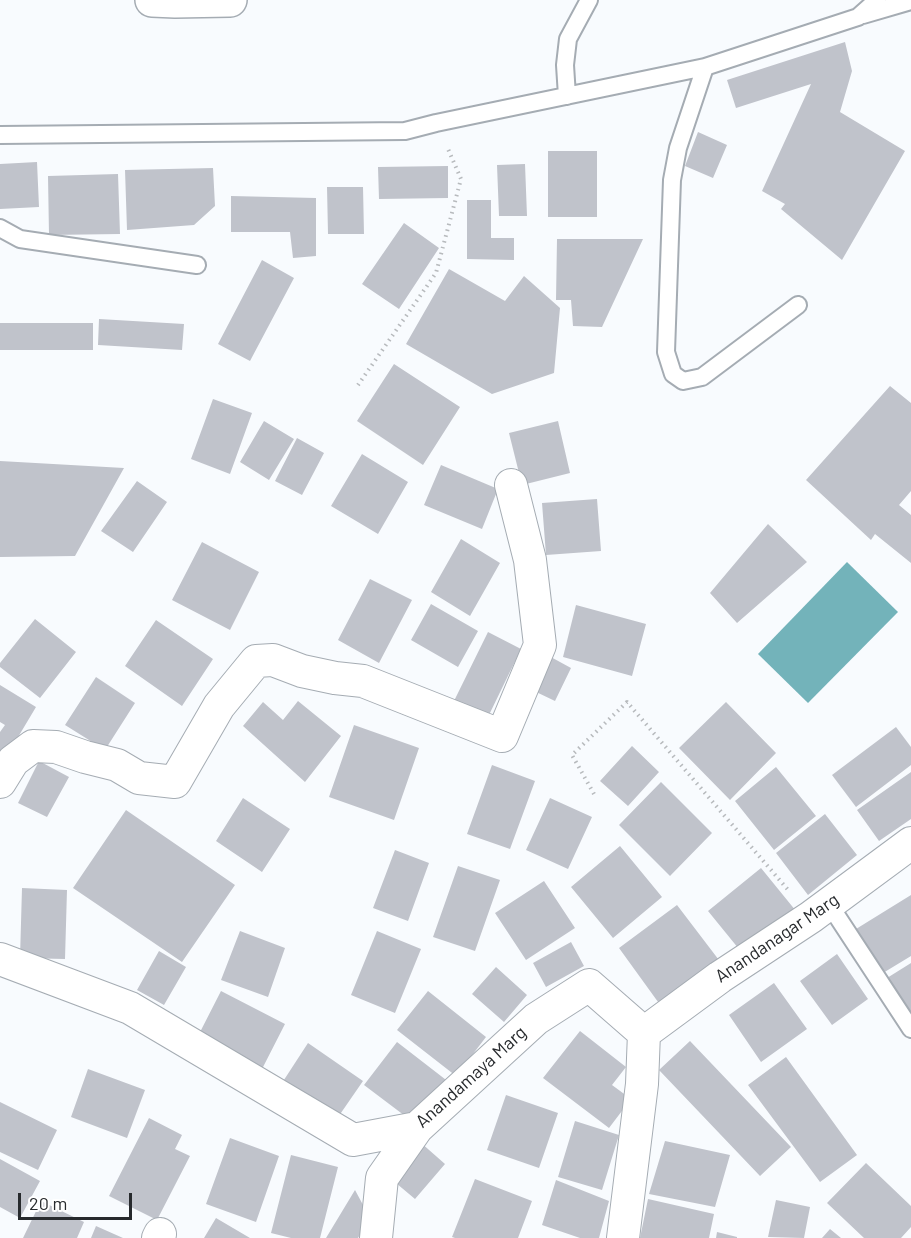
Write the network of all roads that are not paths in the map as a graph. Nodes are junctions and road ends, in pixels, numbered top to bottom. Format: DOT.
graph roads {
  1 [pos="152,0"];
  2 [pos="230,0"];
  3 [pos="589,0"];
  4 [pos="877,0"];
  5 [pos="911,1"];
  6 [pos="858,16"];
  7 [pos="705,67"];
  8 [pos="567,96"];
  9 [pos="0,135"];
  10 [pos="0,228"];
  11 [pos="197,265"];
  12 [pos="798,304"];
  13 [pos="511,485"];
  14 [pos="0,782"];
  15 [pos="911,843"];
  16 [pos="820,910"];
  17 [pos="0,959"];
  18 [pos="911,1029"];
  19 [pos="644,1033"];
  20 [pos="417,1128"];
  21 [pos="376,1238"];
  22 [pos="623,1238"];
  1 -- 2 [label="highway"];
  3 -- 8 [label="lane"];
  4 -- 6 [label="lane"];
  5 -- 6 [label="lane"];
  6 -- 7 [label="lane"];
  7 -- 8 [label="lane"];
  7 -- 12 [label="lane"];
  8 -- 9 [label="lane"];
  10 -- 11 [label="lane"];
  13 -- 14 [label="street"];
  15 -- 16 [label="street, Anandanagar Marg"];
  16 -- 18 [label="lane"];
  16 -- 19 [label="street, Anandanagar Marg"];
  17 -- 20 [label="street, Anandamaya Marg"];
  19 -- 20 [label="street, Anandamaya Marg"];
  19 -- 22 [label="street"];
  20 -- 21 [label="street"];
}
